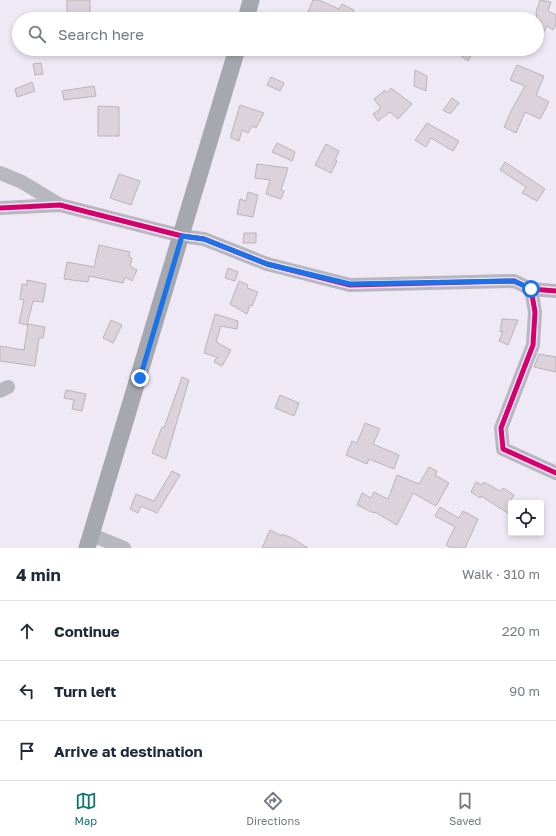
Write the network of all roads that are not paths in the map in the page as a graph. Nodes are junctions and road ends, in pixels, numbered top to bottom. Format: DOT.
graph roads {
  1 [pos="251,0"];
  2 [pos="248,12"];
  3 [pos="235,56"];
  4 [pos="0,173"];
  5 [pos="60,205"];
  6 [pos="0,208"];
  7 [pos="182,236"];
  8 [pos="531,289"];
  9 [pos="556,291"];
  10 [pos="556,473"];
  11 [pos="90,542"];
  12 [pos="124,548"];
  1 -- 2 [label="main road"];
  3 -- 7 [label="main road"];
  4 -- 5 [label="street"];
  5 -- 6 [label="street"];
  5 -- 7 [label="street"];
  7 -- 8 [label="street"];
  7 -- 11 [label="main road"];
  8 -- 9 [label="street"];
  8 -- 10 [label="street"];
  11 -- 12 [label="street"];
}
